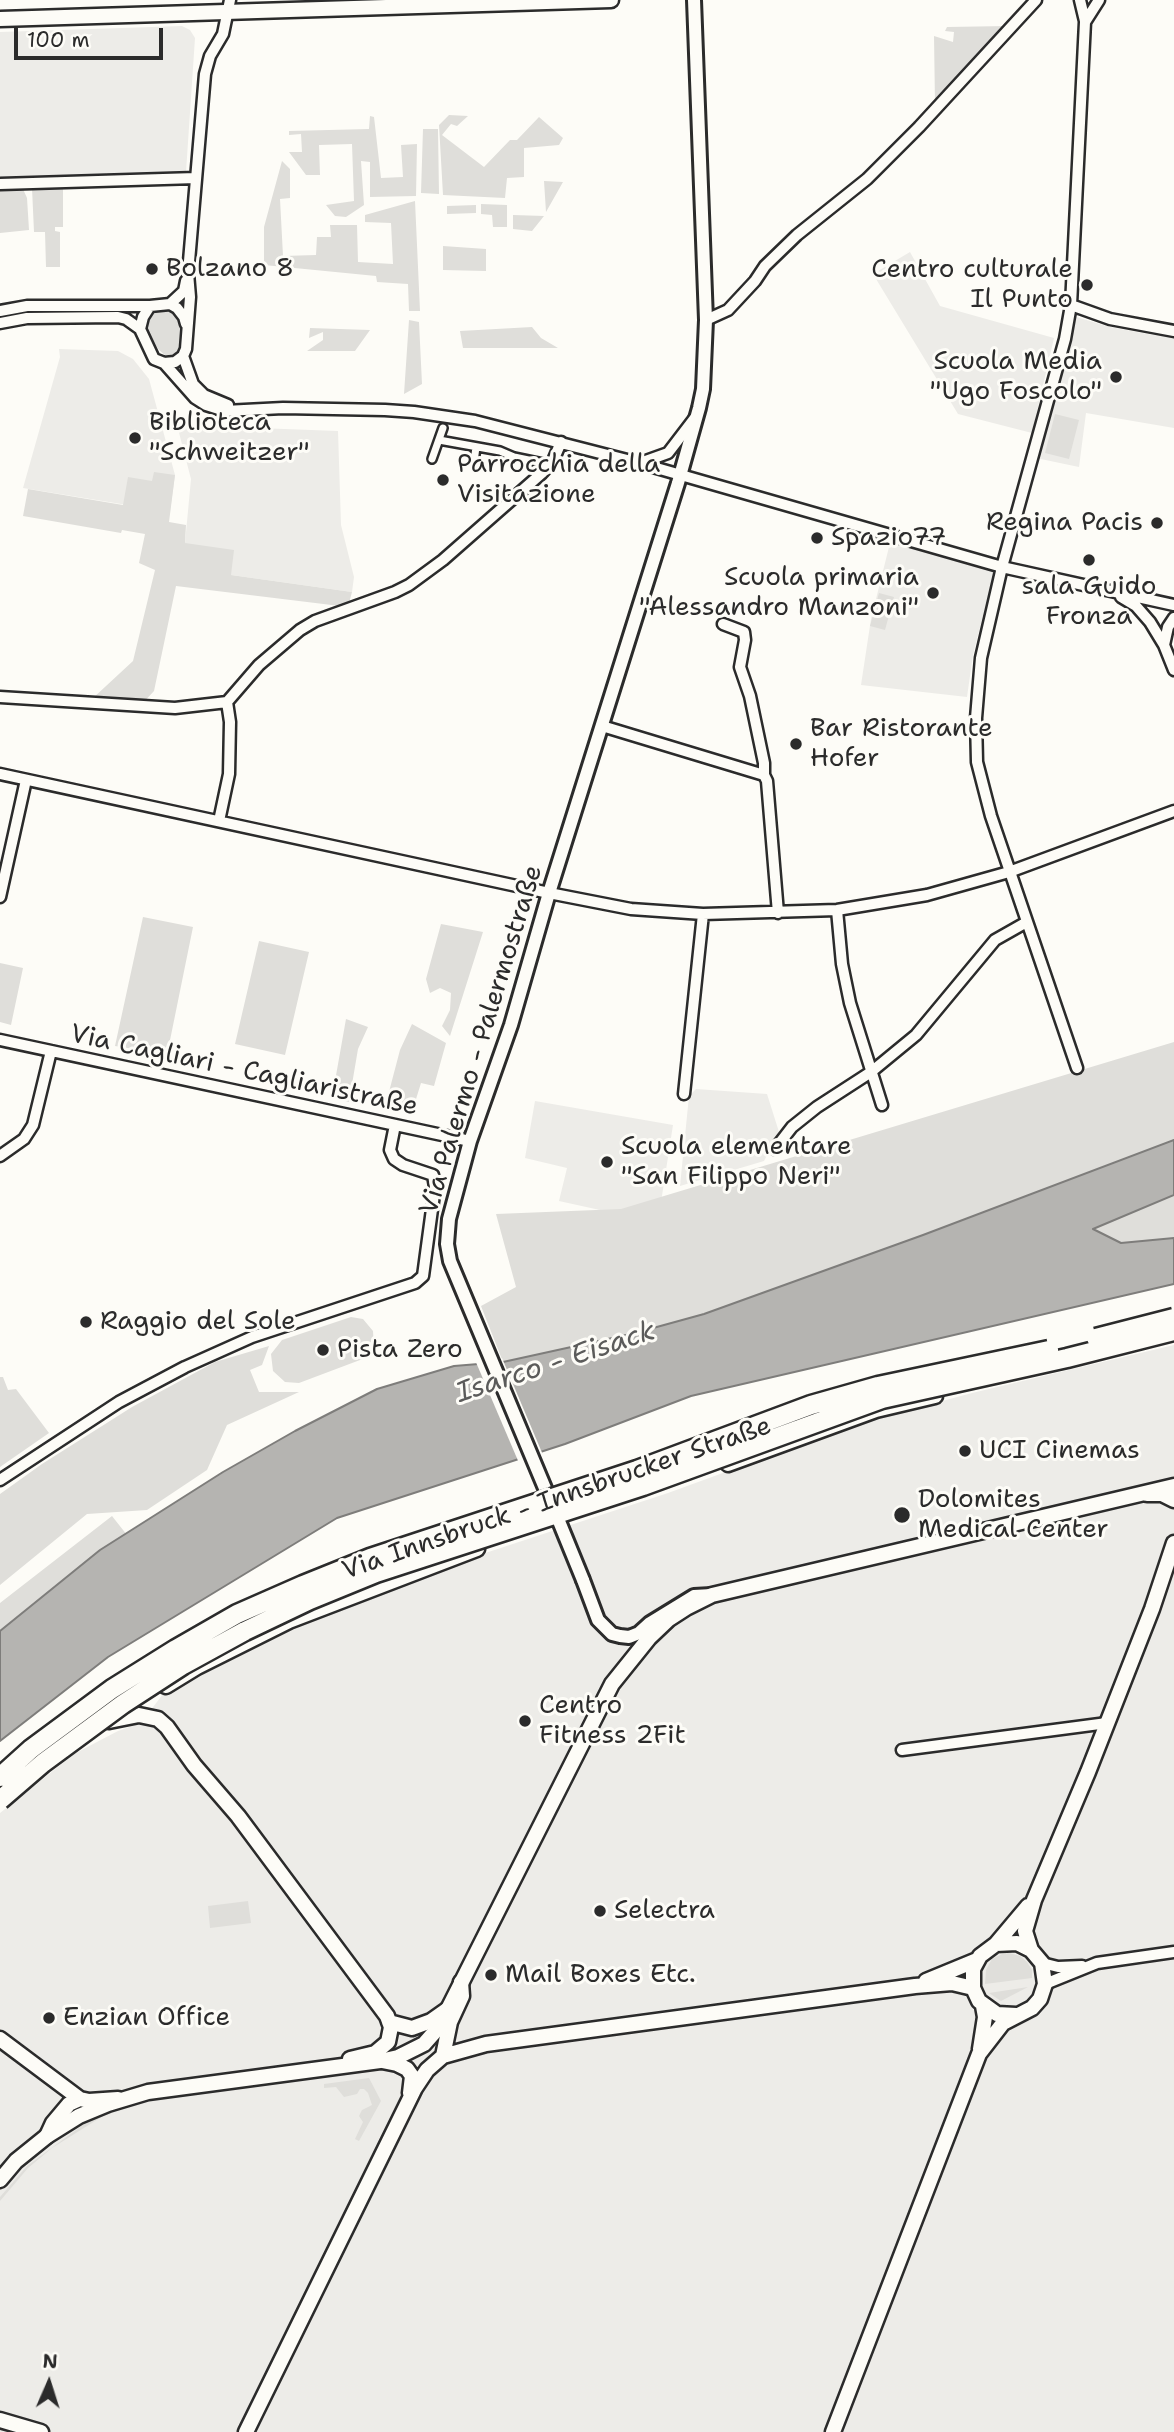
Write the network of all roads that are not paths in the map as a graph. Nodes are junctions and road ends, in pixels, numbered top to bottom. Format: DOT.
graph roads {
  1 [pos="611,0"];
  2 [pos="694,0"];
  3 [pos="1036,0"];
  4 [pos="1080,0"];
  5 [pos="1099,0"];
  6 [pos="229,6"];
  7 [pos="0,19"];
  8 [pos="1086,22"];
  9 [pos="196,178"];
  10 [pos="0,184"];
  11 [pos="188,273"];
  12 [pos="170,304"];
  13 [pos="1071,305"];
  14 [pos="150,306"];
  15 [pos="0,311"];
  16 [pos="706,320"];
  17 [pos="185,321"];
  18 [pos="0,323"];
  19 [pos="140,329"];
  20 [pos="1174,331"];
  21 [pos="183,356"];
  22 [pos="164,363"];
  23 [pos="246,408"];
  24 [pos="696,416"];
  25 [pos="443,428"];
  26 [pos="439,440"];
  27 [pos="561,442"];
  28 [pos="476,447"];
  29 [pos="432,459"];
  30 [pos="474,462"];
  31 [pos="542,463"];
  32 [pos="639,463"];
  33 [pos="680,475"];
  34 [pos="1002,567"];
  35 [pos="1115,593"];
  36 [pos="1174,605"];
  37 [pos="1174,618"];
  38 [pos="723,624"];
  39 [pos="1164,645"];
  40 [pos="1174,670"];
  41 [pos="0,697"];
  42 [pos="227,702"];
  43 [pos="602,726"];
  44 [pos="0,774"];
  45 [pos="764,775"];
  46 [pos="26,780"];
  47 [pos="1174,811"];
  48 [pos="219,821"];
  49 [pos="1009,872"];
  50 [pos="549,893"];
  51 [pos="0,897"];
  52 [pos="836,910"];
  53 [pos="778,913"];
  54 [pos="703,914"];
  55 [pos="1025,923"];
  56 [pos="0,1040"];
  57 [pos="51,1051"];
  58 [pos="1077,1068"];
  59 [pos="871,1072"];
  60 [pos="684,1094"];
  61 [pos="883,1105"];
  62 [pos="395,1125"];
  63 [pos="470,1141"];
  64 [pos="775,1149"];
  65 [pos="0,1157"];
  66 [pos="1174,1318"];
  67 [pos="1174,1334"];
  68 [pos="684,1479"];
  69 [pos="0,1480"];
  70 [pos="1174,1481"];
  71 [pos="1174,1486"];
  72 [pos="1146,1493"];
  73 [pos="1174,1500"];
  74 [pos="550,1507"];
  75 [pos="1174,1544"];
  76 [pos="460,1555"];
  77 [pos="712,1595"];
  78 [pos="109,1721"];
  79 [pos="1107,1723"];
  80 [pos="902,1750"];
  81 [pos="0,1777"];
  82 [pos="0,1802"];
  83 [pos="1034,1900"];
  84 [pos="996,1944"];
  85 [pos="1031,1950"];
  86 [pos="1174,1952"];
  87 [pos="977,1960"];
  88 [pos="1042,1963"];
  89 [pos="1087,1966"];
  90 [pos="461,1982"];
  91 [pos="1045,1984"];
  92 [pos="915,1986"];
  93 [pos="973,1988"];
  94 [pos="984,2006"];
  95 [pos="448,2009"];
  96 [pos="1016,2015"];
  97 [pos="389,2022"];
  98 [pos="449,2034"];
  99 [pos="0,2039"];
  100 [pos="470,2048"];
  101 [pos="979,2054"];
  102 [pos="443,2056"];
  103 [pos="380,2061"];
  104 [pos="323,2068"];
  105 [pos="80,2099"];
  106 [pos="123,2099"];
  107 [pos="408,2102"];
  108 [pos="47,2136"];
  109 [pos="0,2180"];
  110 [pos="0,2420"];
  111 [pos="41,2432"];
  112 [pos="246,2432"];
  113 [pos="833,2432"];
  1 -- 6 [label="main road"];
  2 -- 16 [label="street, Via Palermo - Palermostraße"];
  3 -- 16 [label="street"];
  4 -- 8 [label="street"];
  5 -- 8 [label="street"];
  6 -- 7 [label="main road"];
  6 -- 9 [label="street"];
  8 -- 13 [label="street"];
  9 -- 10 [label="street"];
  9 -- 11 [label="street"];
  11 -- 12 [label="street"];
  11 -- 17 [label="street"];
  12 -- 14 [label="street"];
  12 -- 17 [label="street"];
  13 -- 20 [label="street"];
  13 -- 34 [label="street"];
  14 -- 15 [label="street"];
  14 -- 19 [label="street"];
  16 -- 24 [label="street, Via Palermo - Palermostraße"];
  17 -- 21 [label="street"];
  18 -- 19 [label="street"];
  19 -- 22 [label="street"];
  21 -- 22 [label="street"];
  21 -- 23 [label="street"];
  22 -- 23 [label="street"];
  23 -- 27 [label="street"];
  24 -- 32 [label="street, Via Palermo - Palermostraße"];
  24 -- 33 [label="street, Via Palermo - Palermostraße"];
  25 -- 26 [label="street"];
  26 -- 28 [label="street"];
  26 -- 29 [label="street"];
  27 -- 32 [label="street"];
  27 -- 42 [label="street"];
  28 -- 30 [label="street"];
  28 -- 31 [label="street"];
  32 -- 33 [label="street"];
  33 -- 34 [label="street"];
  33 -- 43 [label="street, Via Palermo - Palermostraße"];
  34 -- 35 [label="street"];
  34 -- 49 [label="street"];
  35 -- 36 [label="street"];
  35 -- 39 [label="street"];
  37 -- 39 [label="street"];
  38 -- 45 [label="street"];
  39 -- 40 [label="street"];
  41 -- 42 [label="street"];
  42 -- 48 [label="street"];
  43 -- 45 [label="street"];
  43 -- 50 [label="street, Via Palermo - Palermostraße"];
  44 -- 46 [label="street"];
  45 -- 53 [label="street"];
  46 -- 48 [label="street"];
  46 -- 51 [label="street"];
  47 -- 49 [label="street"];
  48 -- 50 [label="street"];
  49 -- 52 [label="street"];
  49 -- 55 [label="street"];
  50 -- 54 [label="street"];
  50 -- 63 [label="street, Via Palermo - Palermostraße"];
  52 -- 53 [label="street"];
  52 -- 59 [label="street"];
  53 -- 54 [label="street"];
  54 -- 60 [label="street"];
  55 -- 58 [label="street"];
  55 -- 59 [label="street"];
  56 -- 57 [label="street, Via Cagliari - Cagliaristraße"];
  57 -- 62 [label="street, Via Cagliari - Cagliaristraße"];
  57 -- 65 [label="street"];
  59 -- 61 [label="street"];
  59 -- 64 [label="street"];
  62 -- 63 [label="street, Via Cagliari - Cagliaristraße"];
  62 -- 69 [label="street"];
  63 -- 74 [label="street, Via Palermo - Palermostraße"];
  66 -- 81 [label="highway, bridge"];
  67 -- 68 [label="main road, Via Innsbruck - Innsbrucker Straße"];
  67 -- 82 [label="highway, bridge"];
  68 -- 74 [label="main road"];
  68 -- 76 [label="main road, Via Innsbruck - Innsbrucker Straße"];
  70 -- 72 [label="main road"];
  71 -- 72 [label="main road"];
  72 -- 73 [label="main road"];
  72 -- 77 [label="main road"];
  74 -- 76 [label="main road"];
  74 -- 77 [label="street, Via Palermo - Palermostraße, bridge"];
  75 -- 79 [label="main road"];
  76 -- 78 [label="main road, Via Innsbruck - Innsbrucker Straße"];
  77 -- 90 [label="main road"];
  78 -- 82 [label="main road, Via Innsbruck - Innsbrucker Straße"];
  78 -- 97 [label="main road"];
  79 -- 80 [label="street"];
  79 -- 83 [label="main road"];
  83 -- 84 [label="main road"];
  83 -- 85 [label="main road"];
  84 -- 85 [label="main road"];
  84 -- 87 [label="main road"];
  85 -- 88 [label="main road"];
  86 -- 89 [label="street"];
  87 -- 92 [label="main road"];
  87 -- 93 [label="main road"];
  88 -- 89 [label="street"];
  88 -- 91 [label="main road"];
  89 -- 91 [label="street"];
  90 -- 95 [label="main road"];
  90 -- 98 [label="main road"];
  91 -- 96 [label="main road"];
  92 -- 93 [label="main road"];
  92 -- 100 [label="main road"];
  93 -- 94 [label="main road"];
  94 -- 96 [label="main road"];
  94 -- 101 [label="main road"];
  95 -- 97 [label="main road"];
  95 -- 103 [label="main road"];
  96 -- 101 [label="main road"];
  97 -- 104 [label="main road"];
  98 -- 100 [label="main road"];
  98 -- 102 [label="main road"];
  99 -- 105 [label="main road"];
  100 -- 102 [label="main road"];
  101 -- 113 [label="main road"];
  102 -- 107 [label="main road"];
  103 -- 104 [label="main road"];
  103 -- 107 [label="main road"];
  104 -- 106 [label="main road"];
  105 -- 106 [label="main road"];
  105 -- 108 [label="main road"];
  106 -- 108 [label="main road"];
  107 -- 112 [label="main road"];
  108 -- 109 [label="main road"];
  110 -- 111 [label="main road"];
}
